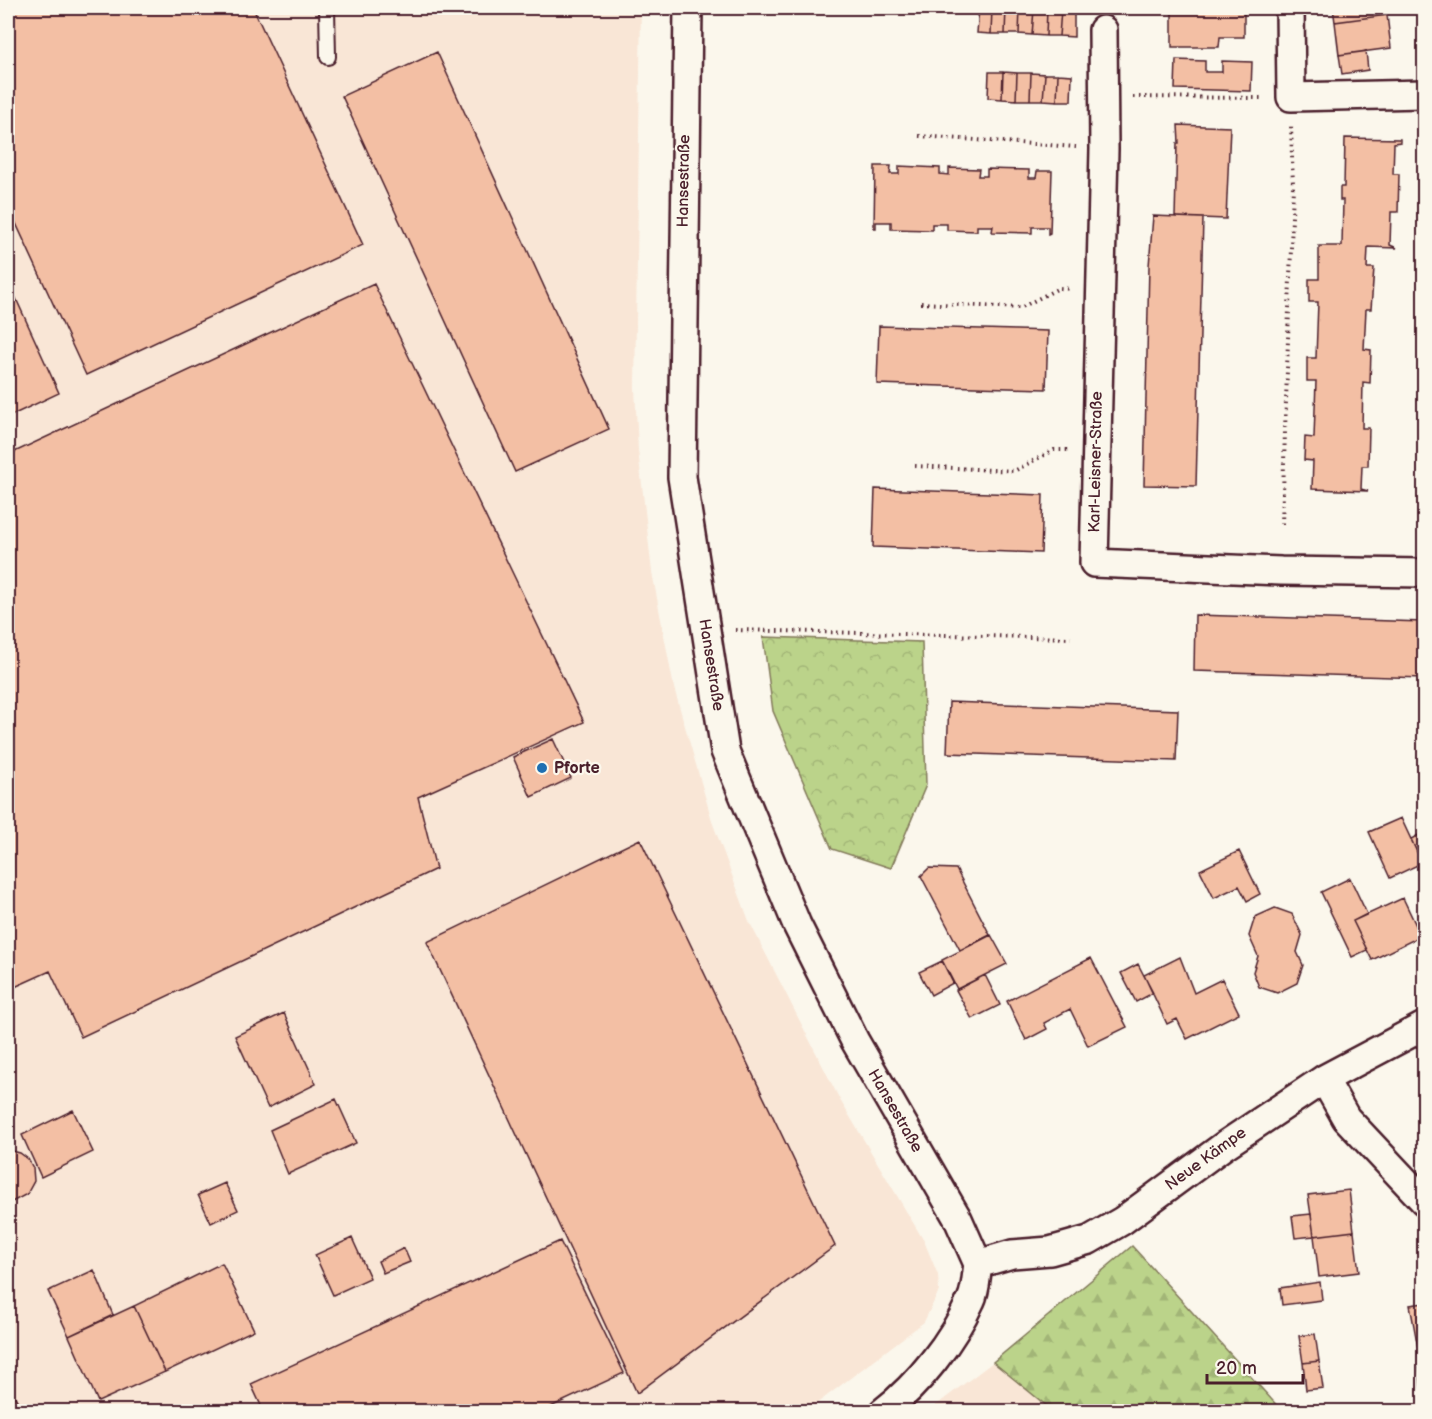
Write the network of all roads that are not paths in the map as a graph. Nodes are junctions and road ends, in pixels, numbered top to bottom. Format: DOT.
graph roads {
  1 [pos="327,8"];
  2 [pos="688,8"];
  3 [pos="1290,8"];
  4 [pos="1103,30"];
  5 [pos="328,57"];
  6 [pos="1425,94"];
  7 [pos="1425,573"];
  8 [pos="1425,1026"];
  9 [pos="1324,1079"];
  10 [pos="1425,1201"];
  11 [pos="978,1264"];
  12 [pos="883,1412"];
  1 -- 5 [label="lane"];
  2 -- 11 [label="street, Hansestraße"];
  3 -- 6 [label="street"];
  4 -- 7 [label="street, Karl-Leisner-Straße"];
  8 -- 9 [label="street, Neue Kämpe"];
  9 -- 10 [label="street"];
  9 -- 11 [label="street, Neue Kämpe"];
  11 -- 12 [label="street"];
}
